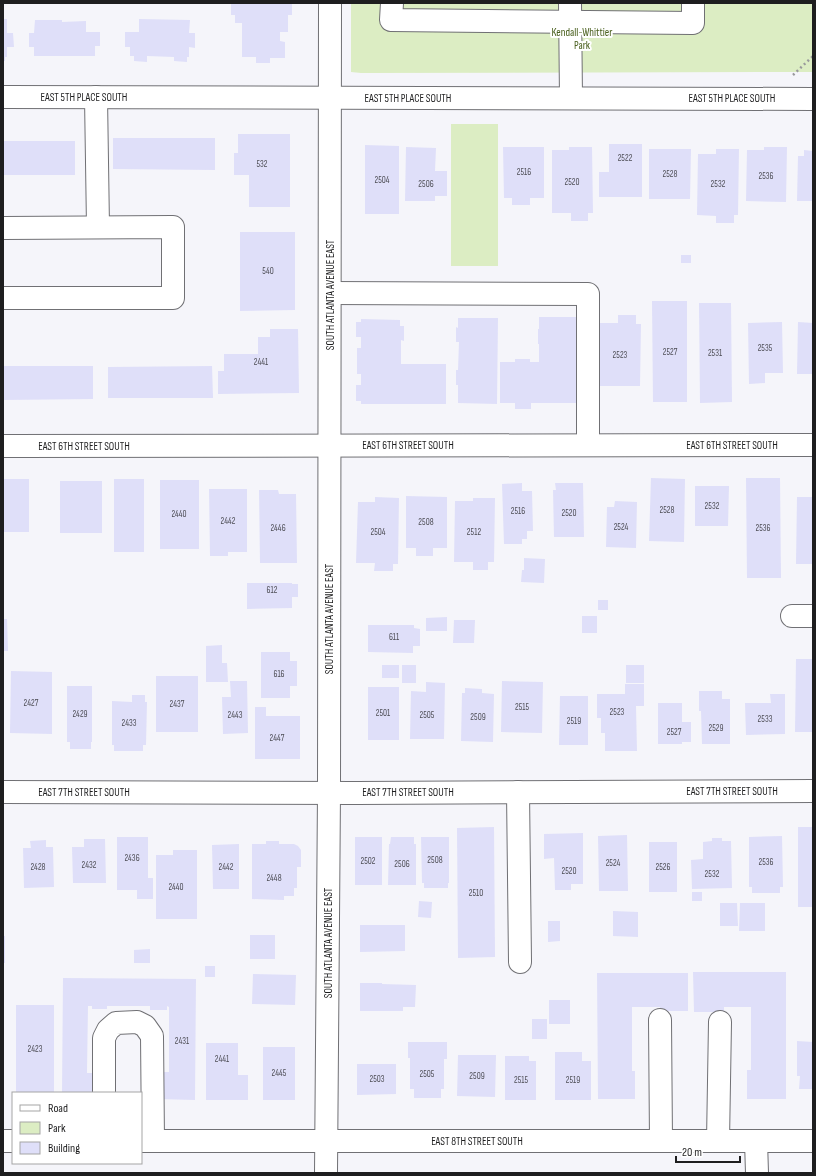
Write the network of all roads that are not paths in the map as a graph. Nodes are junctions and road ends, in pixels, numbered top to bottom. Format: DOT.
graph roads {
  1 [pos="330,3"];
  2 [pos="392,3"];
  3 [pos="693,3"];
  4 [pos="570,12"];
  5 [pos="811,96"];
  6 [pos="3,97"];
  7 [pos="96,97"];
  8 [pos="330,97"];
  9 [pos="571,98"];
  10 [pos="98,227"];
  11 [pos="3,228"];
  12 [pos="330,293"];
  13 [pos="3,298"];
  14 [pos="588,445"];
  15 [pos="813,445"];
  16 [pos="3,446"];
  17 [pos="330,446"];
  18 [pos="792,616"];
  19 [pos="813,616"];
  20 [pos="813,791"];
  21 [pos="3,792"];
  22 [pos="329,792"];
  23 [pos="518,792"];
  24 [pos="520,962"];
  25 [pos="660,1020"];
  26 [pos="720,1022"];
  27 [pos="104,1092"];
  28 [pos="147,1141"];
  29 [pos="326,1141"];
  30 [pos="661,1141"];
  31 [pos="718,1141"];
  32 [pos="756,1141"];
  33 [pos="813,1141"];
  34 [pos="326,1173"];
  35 [pos="757,1173"];
  1 -- 8 [label="street, SOUTH ATLANTA AVENUE EAST"];
  2 -- 4 [label="street"];
  3 -- 4 [label="street"];
  4 -- 9 [label="street"];
  5 -- 9 [label="street, EAST 5TH PLACE SOUTH"];
  6 -- 7 [label="street, EAST 5TH PLACE SOUTH"];
  7 -- 8 [label="street, EAST 5TH PLACE SOUTH"];
  7 -- 10 [label="street"];
  8 -- 9 [label="street, EAST 5TH PLACE SOUTH"];
  8 -- 12 [label="street, SOUTH ATLANTA AVENUE EAST"];
  10 -- 11 [label="street"];
  10 -- 13 [label="street"];
  12 -- 14 [label="street"];
  12 -- 17 [label="street, SOUTH ATLANTA AVENUE EAST"];
  14 -- 15 [label="street, EAST 6TH STREET SOUTH"];
  14 -- 17 [label="street, EAST 6TH STREET SOUTH"];
  16 -- 17 [label="street, EAST 6TH STREET SOUTH"];
  17 -- 22 [label="street, SOUTH ATLANTA AVENUE EAST"];
  18 -- 19 [label="street"];
  20 -- 23 [label="street, EAST 7TH STREET SOUTH"];
  21 -- 22 [label="street, EAST 7TH STREET SOUTH"];
  22 -- 23 [label="street, EAST 7TH STREET SOUTH"];
  22 -- 29 [label="street, SOUTH ATLANTA AVENUE EAST"];
  23 -- 24 [label="street"];
  25 -- 30 [label="street"];
  26 -- 31 [label="street"];
  27 -- 28 [label="street"];
  28 -- 29 [label="street, EAST 8TH STREET SOUTH"];
  29 -- 30 [label="street, EAST 8TH STREET SOUTH"];
  29 -- 34 [label="street, SOUTH ATLANTA AVENUE EAST"];
  30 -- 31 [label="street, EAST 8TH STREET SOUTH"];
  31 -- 32 [label="street, EAST 8TH STREET SOUTH"];
  32 -- 33 [label="street, EAST 8TH STREET SOUTH"];
  32 -- 35 [label="street"];
}
